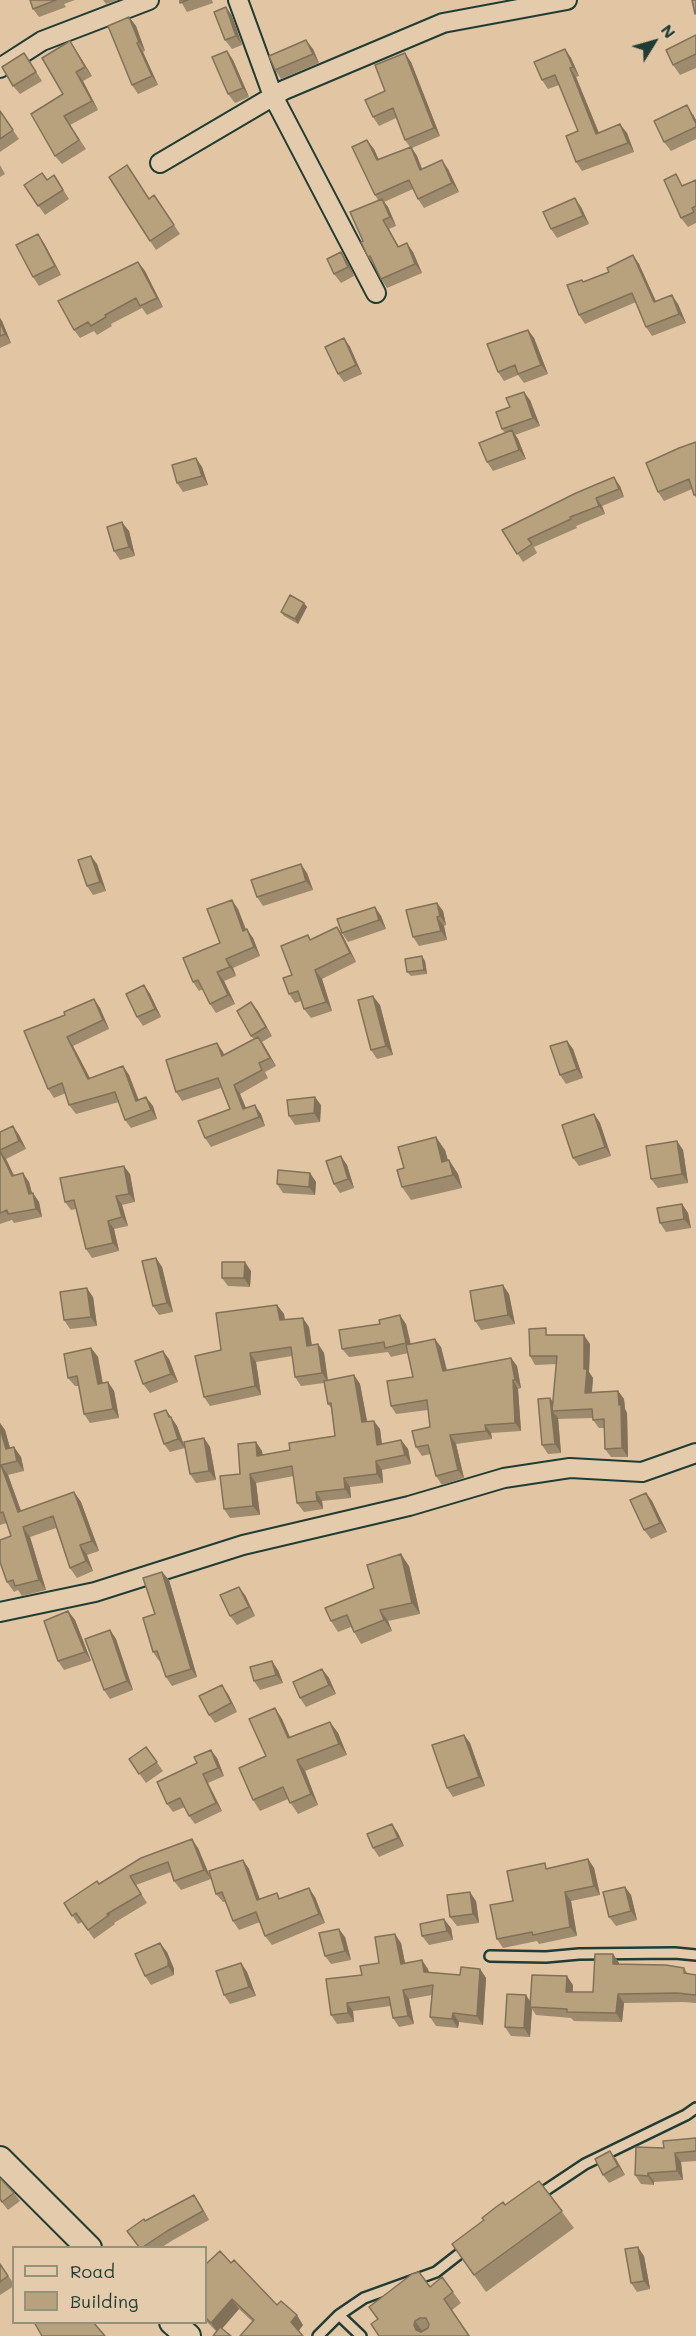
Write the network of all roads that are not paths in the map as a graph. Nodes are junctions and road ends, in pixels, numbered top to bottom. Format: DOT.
graph roads {
  1 [pos="149,0"];
  2 [pos="238,0"];
  3 [pos="567,0"];
  4 [pos="0,68"];
  5 [pos="273,96"];
  6 [pos="160,163"];
  7 [pos="375,293"];
  8 [pos="696,1453"];
  9 [pos="0,1612"];
  10 [pos="696,1955"];
  11 [pos="490,1956"];
  12 [pos="696,2108"];
  13 [pos="0,2159"];
  14 [pos="531,2200"];
  15 [pos="479,2238"];
  16 [pos="88,2246"];
  17 [pos="339,2315"];
  18 [pos="174,2324"];
  19 [pos="188,2336"];
  20 [pos="318,2336"];
  21 [pos="361,2336"];
  1 -- 4 [label="street"];
  2 -- 5 [label="street"];
  3 -- 5 [label="street"];
  5 -- 6 [label="street"];
  5 -- 7 [label="street"];
  8 -- 9 [label="street"];
  10 -- 11 [label="lane"];
  12 -- 14 [label="lane"];
  13 -- 16 [label="main road"];
  15 -- 17 [label="lane"];
  17 -- 20 [label="lane"];
  17 -- 21 [label="lane"];
  18 -- 19 [label="main road"];
}
